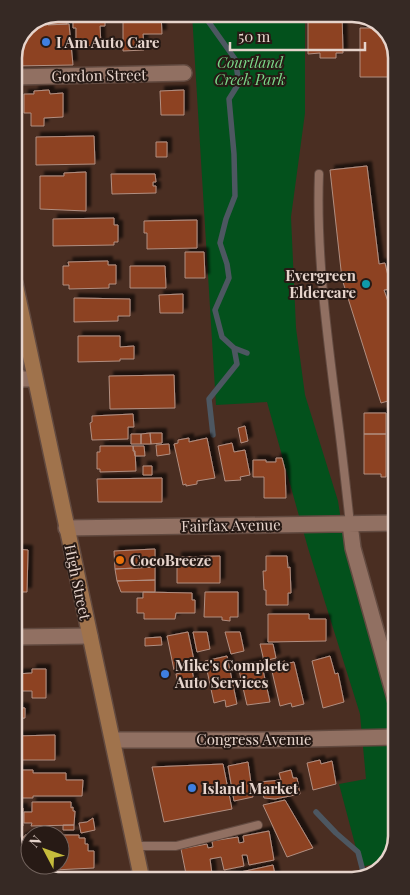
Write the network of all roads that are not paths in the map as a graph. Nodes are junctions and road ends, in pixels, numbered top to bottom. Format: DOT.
graph roads {
  1 [pos="184,73"];
  2 [pos="23,77"];
  3 [pos="319,174"];
  4 [pos="23,326"];
  5 [pos="23,379"];
  6 [pos="34,379"];
  7 [pos="388,523"];
  8 [pos="350,524"];
  9 [pos="66,528"];
  10 [pos="90,636"];
  11 [pos="23,637"];
  12 [pos="388,673"];
  13 [pos="388,737"];
  14 [pos="112,740"];
  15 [pos="258,826"];
  16 [pos="134,846"];
  17 [pos="140,872"];
  1 -- 2 [label="street, Gordon Street"];
  3 -- 8 [label="lane"];
  4 -- 6 [label="main road, High Street"];
  5 -- 6 [label="street"];
  6 -- 9 [label="main road, High Street"];
  7 -- 8 [label="street, Fairfax Avenue"];
  8 -- 9 [label="street, Fairfax Avenue"];
  8 -- 12 [label="street"];
  9 -- 10 [label="main road, High Street"];
  10 -- 11 [label="street"];
  10 -- 14 [label="main road, High Street"];
  13 -- 14 [label="street, Congress Avenue"];
  14 -- 16 [label="main road, High Street"];
  15 -- 16 [label="lane"];
  16 -- 17 [label="main road, High Street"];
}
